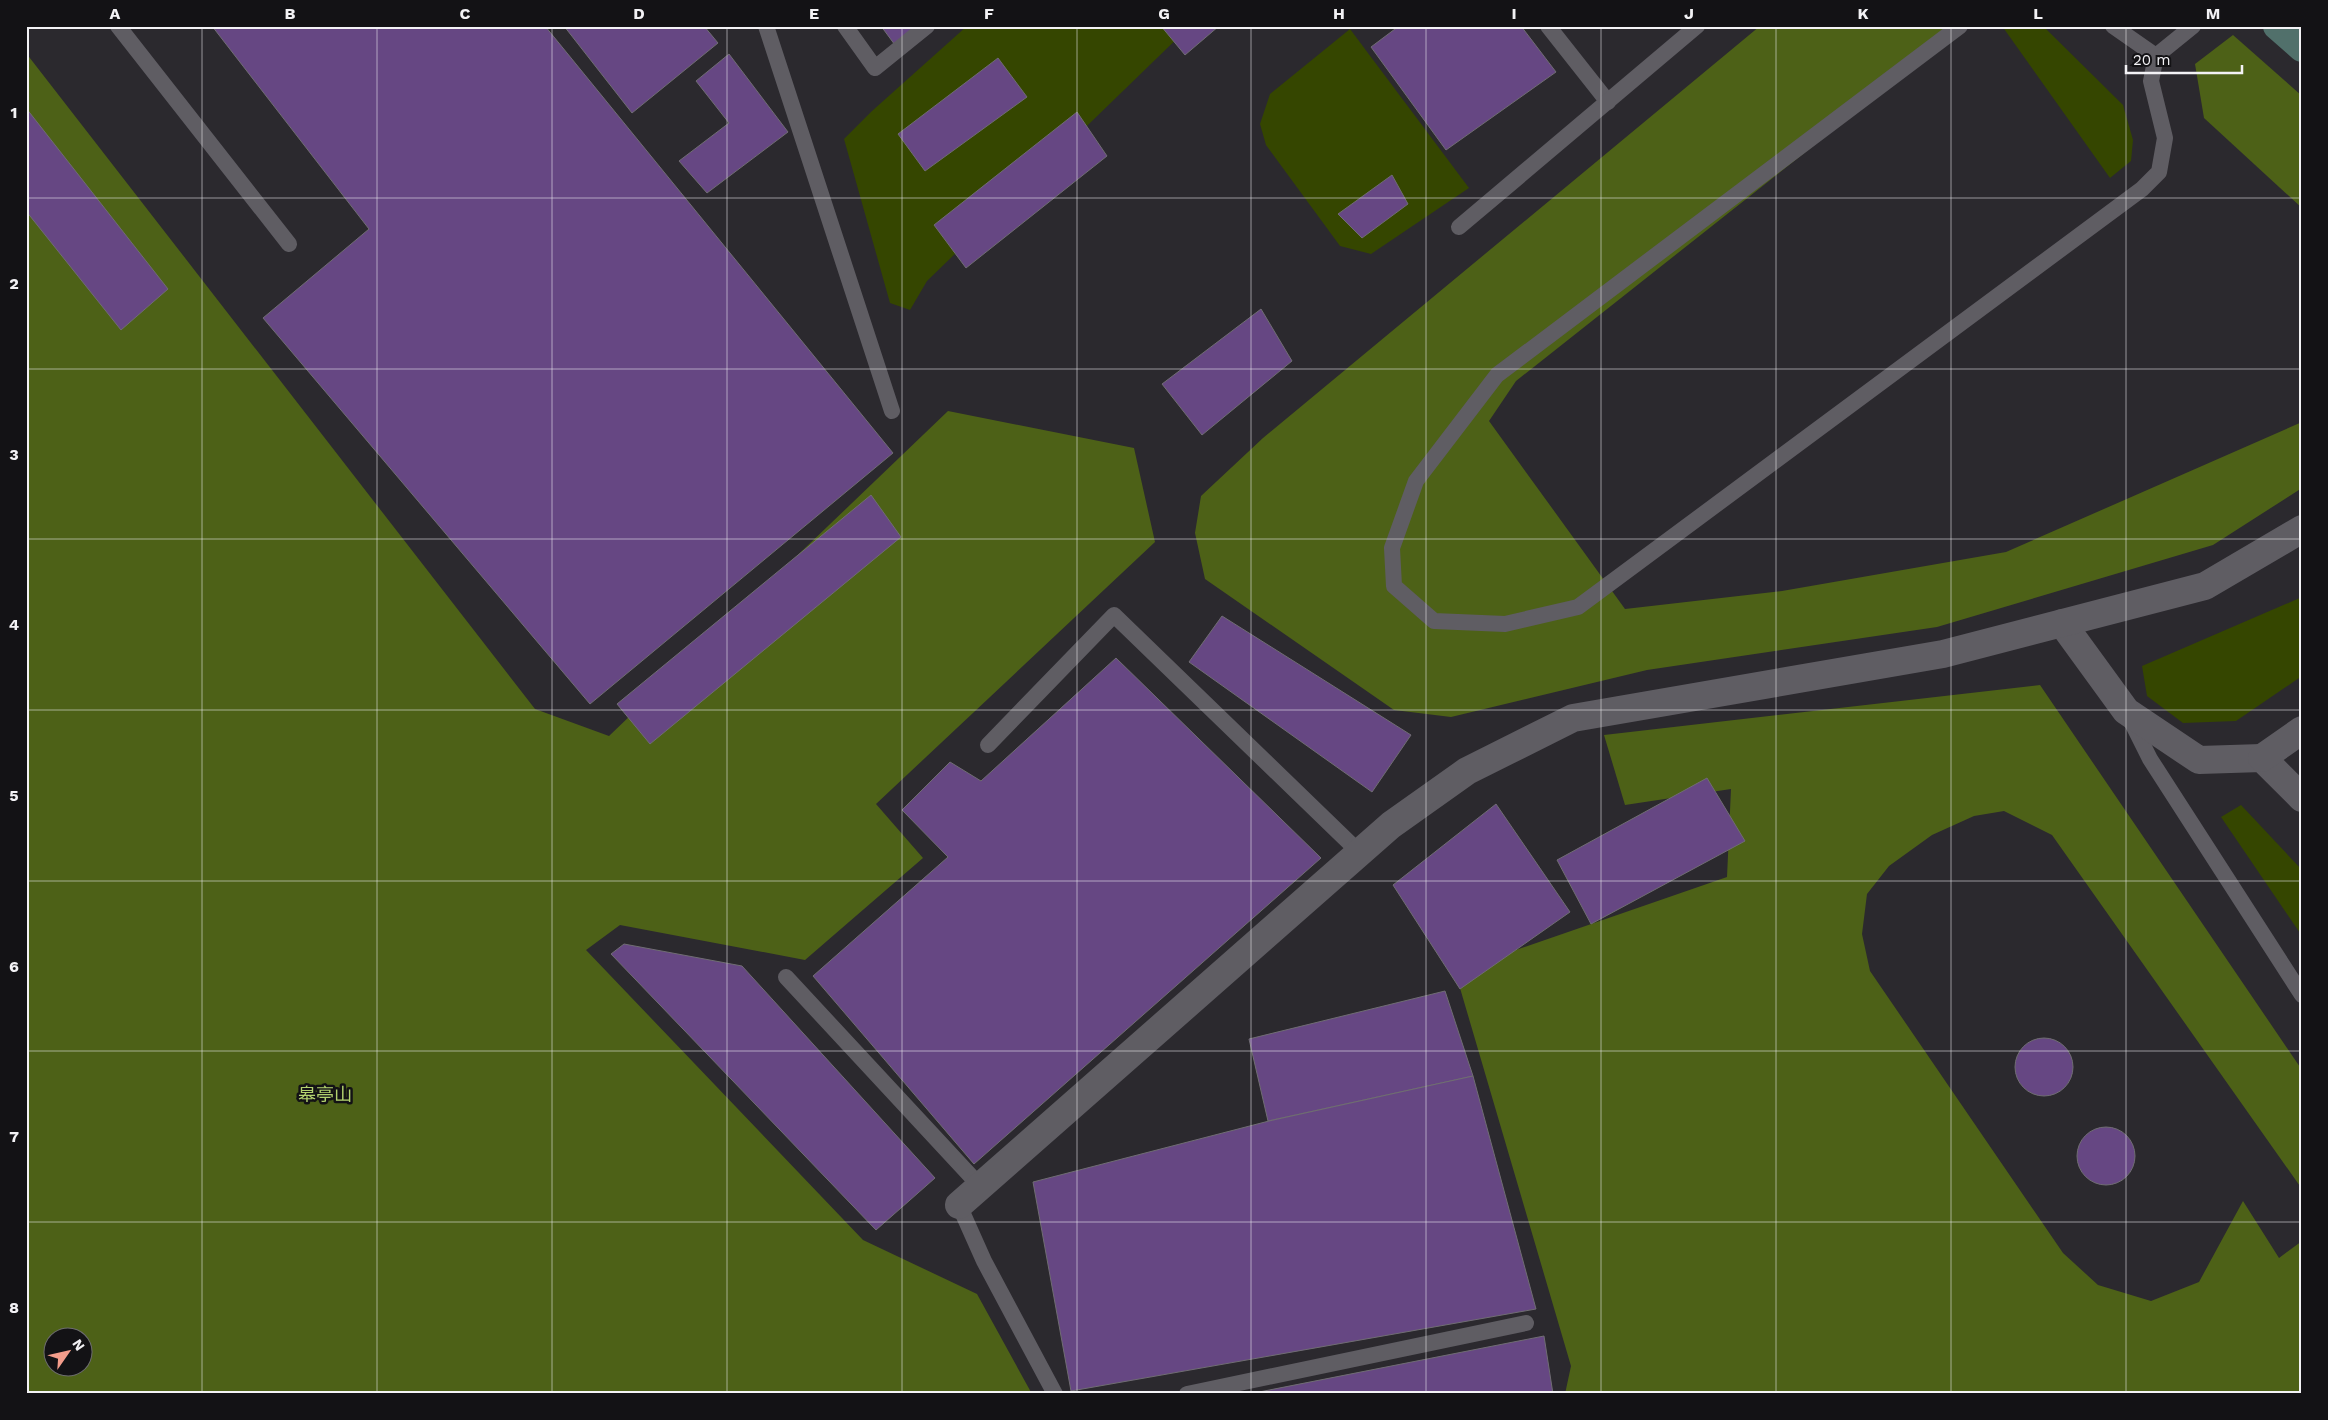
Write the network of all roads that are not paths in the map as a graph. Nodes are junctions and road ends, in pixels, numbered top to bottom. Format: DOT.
graph roads {
  1 [pos="118,26"];
  2 [pos="766,26"];
  3 [pos="845,26"];
  4 [pos="927,26"];
  5 [pos="1548,26"];
  6 [pos="1697,26"];
  7 [pos="1960,26"];
  8 [pos="2113,26"];
  9 [pos="2193,26"];
  10 [pos="2278,26"];
  11 [pos="2302,48"];
  12 [pos="2156,56"];
  13 [pos="1608,102"];
  14 [pos="1459,227"];
  15 [pos="290,244"];
  16 [pos="892,411"];
  17 [pos="2302,529"];
  18 [pos="2062,623"];
  19 [pos="2126,711"];
  20 [pos="2302,730"];
  21 [pos="988,745"];
  22 [pos="2262,758"];
  23 [pos="2302,798"];
  24 [pos="1360,853"];
  25 [pos="786,977"];
  26 [pos="2302,995"];
  27 [pos="980,1186"];
  28 [pos="959,1205"];
  29 [pos="1526,1323"];
  30 [pos="1055,1394"];
  31 [pos="1187,1394"];
  1 -- 15 [label="lane"];
  2 -- 16 [label="lane"];
  3 -- 4 [label="lane"];
  5 -- 13 [label="lane"];
  6 -- 13 [label="lane"];
  7 -- 12 [label="lane"];
  8 -- 12 [label="lane"];
  9 -- 12 [label="lane"];
  10 -- 11 [label="main road"];
  13 -- 14 [label="lane"];
  17 -- 18 [label="street"];
  18 -- 19 [label="street"];
  18 -- 24 [label="street"];
  19 -- 22 [label="street"];
  19 -- 26 [label="lane"];
  20 -- 22 [label="street"];
  21 -- 24 [label="lane"];
  22 -- 23 [label="street"];
  24 -- 27 [label="street"];
  25 -- 27 [label="lane"];
  27 -- 28 [label="street"];
  28 -- 30 [label="lane"];
  29 -- 31 [label="lane"];
}
